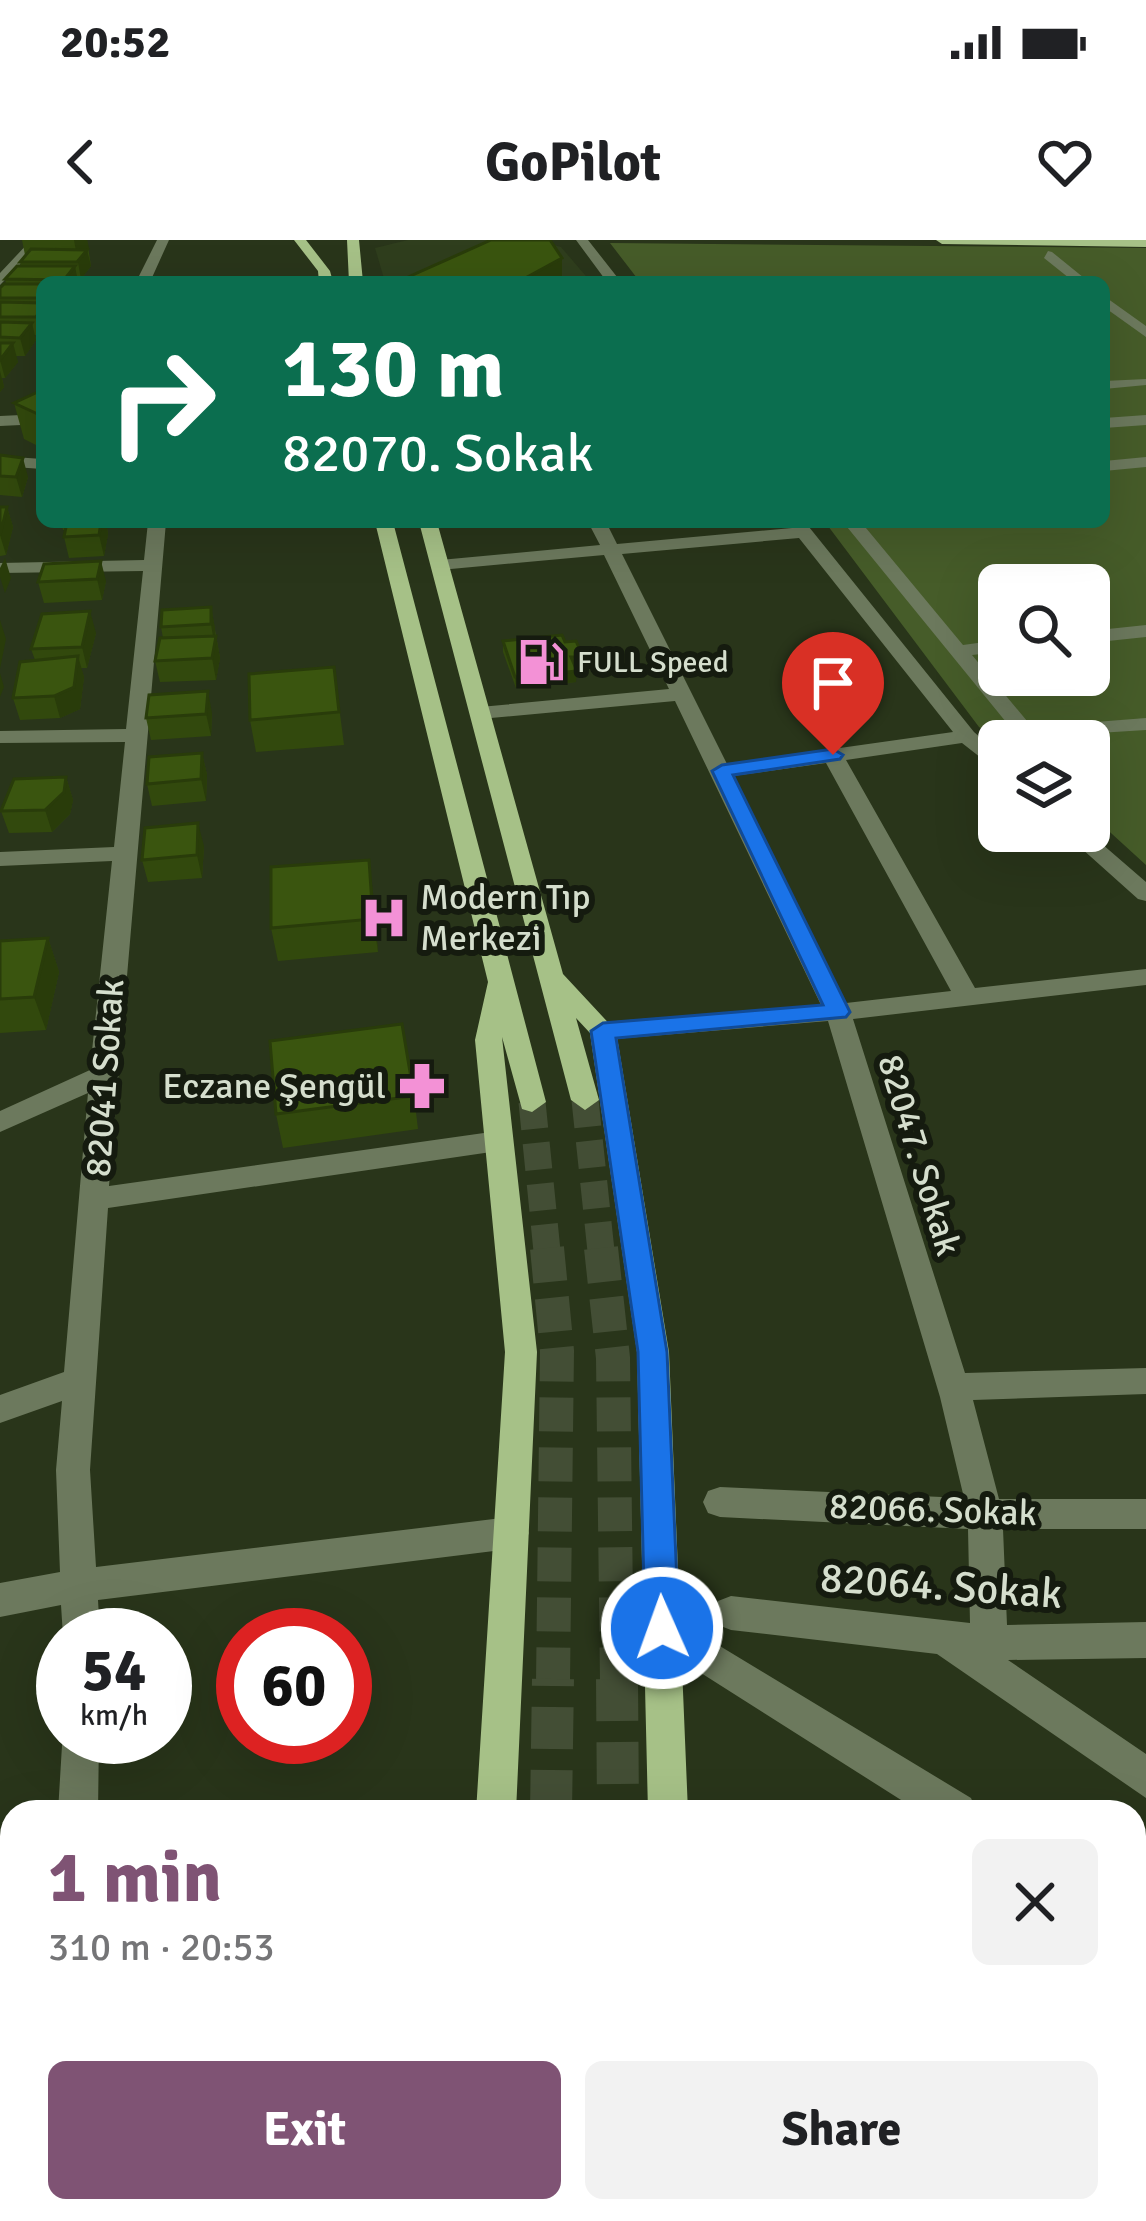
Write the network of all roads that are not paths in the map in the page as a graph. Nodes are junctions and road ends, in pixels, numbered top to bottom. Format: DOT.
graph roads {
  1 [pos="38,240"];
  2 [pos="163,240"];
  3 [pos="300,240"];
  4 [pos="353,240"];
  5 [pos="582,240"];
  6 [pos="942,240"];
  7 [pos="1146,243"];
  8 [pos="1048,255"];
  9 [pos="146,276"];
  10 [pos="325,276"];
  11 [pos="356,276"];
  12 [pos="609,276"];
  13 [pos="1074,276"];
  14 [pos="0,281"];
  15 [pos="1110,305"];
  16 [pos="1146,333"];
  17 [pos="1141,378"];
  18 [pos="1110,384"];
  19 [pos="36,419"];
  20 [pos="1146,420"];
  21 [pos="0,422"];
  22 [pos="1110,423"];
  23 [pos="0,461"];
  24 [pos="1146,462"];
  25 [pos="36,464"];
  26 [pos="1110,465"];
  27 [pos="156,528"];
  28 [pos="386,528"];
  29 [pos="430,528"];
  30 [pos="600,528"];
  31 [pos="792,528"];
  32 [pos="801,528"];
  33 [pos="857,528"];
  34 [pos="610,550"];
  35 [pos="152,565"];
  36 [pos="440,565"];
  37 [pos="0,568"];
  38 [pos="1146,631"];
  39 [pos="1110,635"];
  40 [pos="978,649"];
  41 [pos="958,651"];
  42 [pos="682,694"];
  43 [pos="480,712"];
  44 [pos="1146,724"];
  45 [pos="136,735"];
  46 [pos="967,736"];
  47 [pos="0,737"];
  48 [pos="978,746"];
  49 [pos="833,755"];
  50 [pos="722,771"];
  51 [pos="1097,852"];
  52 [pos="124,854"];
  53 [pos="0,859"];
  54 [pos="1146,894"];
  55 [pos="1146,977"];
  56 [pos="553,978"];
  57 [pos="501,982"];
  58 [pos="968,998"];
  59 [pos="838,1012"];
  60 [pos="603,1031"];
  61 [pos="103,1075"];
  62 [pos="585,1100"];
  63 [pos="532,1102"];
  64 [pos="0,1122"];
  65 [pos="499,1141"];
  66 [pos="96,1198"];
  67 [pos="81,1380"];
  68 [pos="1146,1381"];
  69 [pos="953,1387"];
  70 [pos="0,1409"];
  71 [pos="720,1502"];
  72 [pos="985,1514"];
  73 [pos="1146,1514"];
  74 [pos="511,1533"];
  75 [pos="82,1585"];
  76 [pos="0,1600"];
  77 [pos="82,1608"];
  78 [pos="731,1613"];
  79 [pos="662,1628"];
  80 [pos="942,1637"];
  81 [pos="1146,1640"];
  82 [pos="989,1643"];
  83 [pos="79,1764"];
  84 [pos="1146,1778"];
  85 [pos="78,1800"];
  86 [pos="497,1800"];
  87 [pos="668,1800"];
  88 [pos="939,1800"];
  1 -- 14 [label="street"];
  2 -- 9 [label="street"];
  3 -- 10 [label="main road"];
  4 -- 11 [label="main road"];
  5 -- 12 [label="street"];
  6 -- 7 [label="main road"];
  8 -- 13 [label="street"];
  15 -- 16 [label="street"];
  17 -- 18 [label="street"];
  19 -- 21 [label="street"];
  20 -- 22 [label="street"];
  23 -- 25 [label="street"];
  24 -- 26 [label="street"];
  27 -- 35 [label="street, 82041 Sokak"];
  28 -- 57 [label="main road"];
  29 -- 36 [label="main road"];
  30 -- 34 [label="street, 82047. Sokak"];
  31 -- 34 [label="street"];
  32 -- 46 [label="street"];
  33 -- 41 [label="street"];
  34 -- 36 [label="street"];
  34 -- 42 [label="street, 82047. Sokak"];
  35 -- 37 [label="street"];
  35 -- 45 [label="street, 82041 Sokak"];
  36 -- 43 [label="main road"];
  38 -- 39 [label="street"];
  40 -- 41 [label="street"];
  41 -- 44 [label="street"];
  42 -- 43 [label="street"];
  42 -- 50 [label="street, 82047. Sokak"];
  43 -- 56 [label="main road"];
  45 -- 47 [label="street"];
  45 -- 52 [label="street, 82041 Sokak"];
  46 -- 48 [label="street"];
  46 -- 49 [label="street"];
  49 -- 50 [label="street"];
  49 -- 58 [label="street"];
  50 -- 59 [label="street, 82047. Sokak"];
  51 -- 54 [label="street"];
  52 -- 53 [label="street"];
  52 -- 61 [label="street, 82041 Sokak"];
  55 -- 58 [label="street"];
  56 -- 60 [label="main road"];
  56 -- 62 [label="main road"];
  57 -- 63 [label="main road"];
  57 -- 65 [label="main road"];
  58 -- 59 [label="street"];
  59 -- 60 [label="street"];
  59 -- 69 [label="street, 82047. Sokak"];
  60 -- 79 [label="main road"];
  61 -- 64 [label="street"];
  61 -- 66 [label="street, 82041 Sokak"];
  65 -- 66 [label="street"];
  65 -- 74 [label="main road"];
  66 -- 67 [label="street, 82041 Sokak"];
  67 -- 70 [label="street"];
  67 -- 75 [label="street, 82041 Sokak"];
  68 -- 69 [label="street"];
  69 -- 72 [label="street, 82047. Sokak"];
  71 -- 72 [label="street, 82066. Sokak"];
  72 -- 73 [label="street, 82066. Sokak"];
  72 -- 82 [label="street, 82047. Sokak"];
  74 -- 75 [label="street"];
  74 -- 86 [label="main road"];
  75 -- 76 [label="street"];
  75 -- 77 [label="street, 82041 Sokak"];
  78 -- 80 [label="street, 82064. Sokak"];
  79 -- 87 [label="main road"];
  79 -- 88 [label="street"];
  80 -- 82 [label="street, 82064. Sokak"];
  80 -- 84 [label="street"];
  81 -- 82 [label="street, 82064. Sokak"];
  83 -- 85 [label="street"];
}
